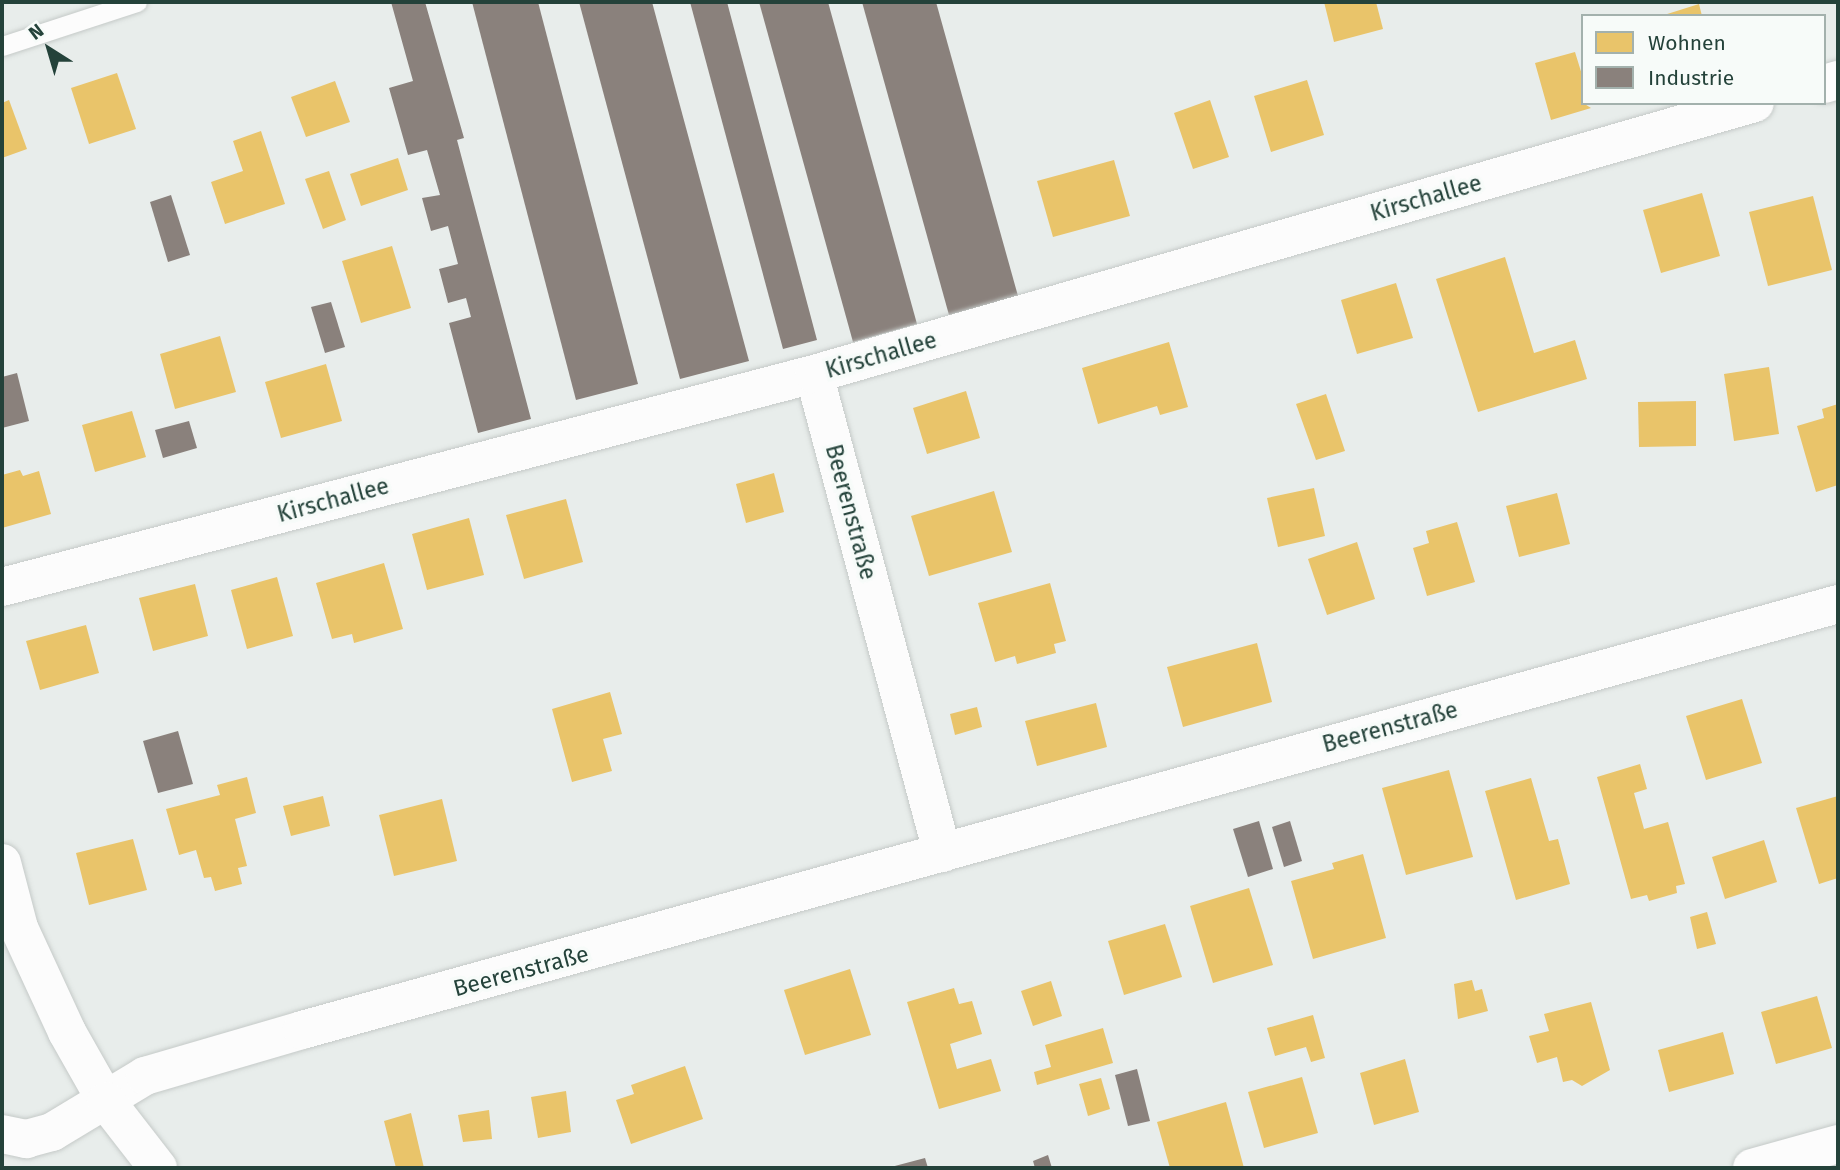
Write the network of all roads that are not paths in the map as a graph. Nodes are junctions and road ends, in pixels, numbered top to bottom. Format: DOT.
graph roads {
  1 [pos="137,2"];
  2 [pos="2,46"];
  3 [pos="1748,105"];
  4 [pos="814,374"];
  5 [pos="2,587"];
  6 [pos="1838,604"];
  7 [pos="942,853"];
  8 [pos="2,863"];
  9 [pos="106,1101"];
  10 [pos="2,1134"];
  11 [pos="1838,1144"];
  12 [pos="158,1168"];
  13 [pos="1752,1168"];
  1 -- 2 [label="lane"];
  3 -- 4 [label="street, Kirschallee"];
  4 -- 5 [label="street, Kirschallee"];
  4 -- 7 [label="street, Beerenstraße"];
  6 -- 7 [label="street, Beerenstraße"];
  7 -- 9 [label="street, Beerenstraße"];
  8 -- 9 [label="street"];
  9 -- 10 [label="street, Beerenstraße"];
  9 -- 12 [label="street"];
  11 -- 13 [label="street"];
}
